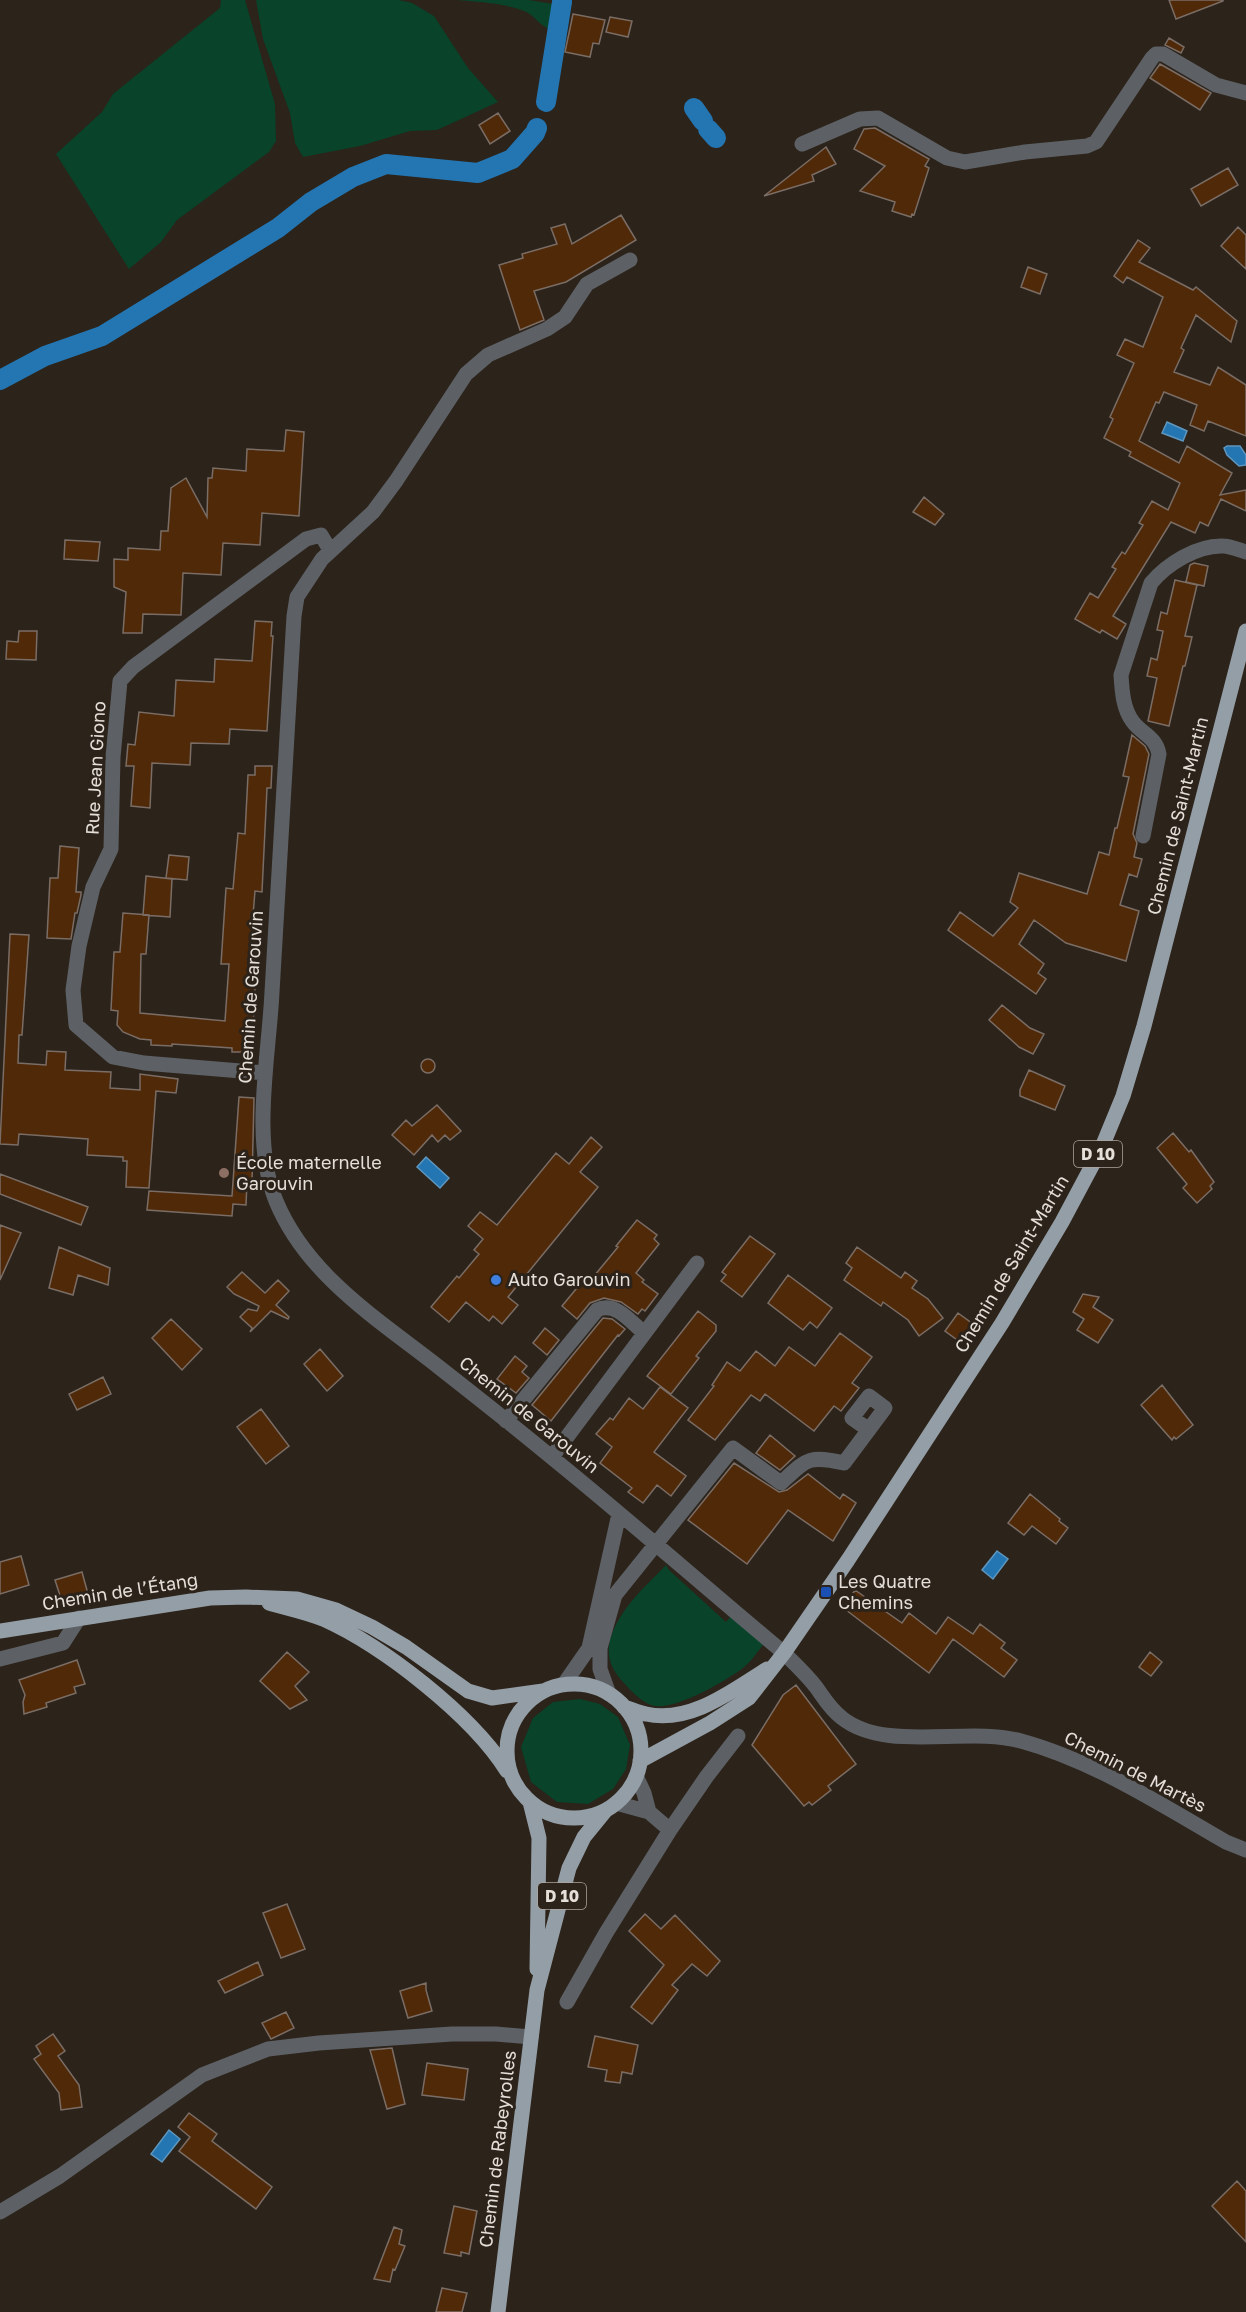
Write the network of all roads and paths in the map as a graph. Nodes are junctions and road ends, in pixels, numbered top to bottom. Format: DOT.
graph roads {
  1 [pos="1246,93"];
  2 [pos="802,144"];
  3 [pos="630,260"];
  4 [pos="330,550"];
  5 [pos="1246,552"];
  6 [pos="1246,631"];
  7 [pos="1143,836"];
  8 [pos="265,1073"];
  9 [pos="697,1263"];
  10 [pos="644,1333"];
  11 [pos="506,1421"];
  12 [pos="869,1430"];
  13 [pos="552,1457"];
  14 [pos="619,1514"];
  15 [pos="656,1544"];
  16 [pos="246,1597"];
  17 [pos="79,1618"];
  18 [pos="0,1631"];
  19 [pos="0,1659"];
  20 [pos="780,1659"];
  21 [pos="564,1684"];
  22 [pos="543,1691"];
  23 [pos="609,1694"];
  24 [pos="624,1707"];
  25 [pos="738,1736"];
  26 [pos="640,1761"];
  27 [pos="636,1776"];
  28 [pos="514,1782"];
  29 [pos="530,1802"];
  30 [pos="611,1806"];
  31 [pos="649,1812"];
  32 [pos="670,1830"];
  33 [pos="1246,1850"];
  34 [pos="537,1990"];
  35 [pos="567,2002"];
  36 [pos="531,2037"];
  37 [pos="0,2212"];
  38 [pos="498,2312"];
  1 -- 2 [label="street"];
  3 -- 4 [label="street, Chemin de Garouvin"];
  4 -- 8 [label="street, Chemin de Garouvin"];
  4 -- 8 [label="street, Rue Jean Giono"];
  5 -- 7 [label="street"];
  6 -- 20 [label="main road, Chemin de Saint-Martin / D 10"];
  8 -- 11 [label="street, Chemin de Garouvin"];
  9 -- 10 [label="street"];
  10 -- 11 [label="street"];
  10 -- 13 [label="street"];
  11 -- 13 [label="street, Chemin de Garouvin"];
  12 -- 15 [label="street"];
  13 -- 14 [label="street, Chemin de Garouvin"];
  14 -- 15 [label="street, Chemin de Garouvin"];
  14 -- 21 [label="street"];
  15 -- 20 [label="street, Chemin de Garouvin"];
  15 -- 23 [label="street"];
  16 -- 17 [label="main road, Chemin de l’Étang"];
  16 -- 22 [label="main road, Chemin de l’Étang"];
  16 -- 28 [label="main road, Chemin de l’Étang"];
  17 -- 18 [label="main road, Chemin de l’Étang"];
  17 -- 19 [label="street"];
  20 -- 24 [label="main road, D 10"];
  20 -- 26 [label="main road, D 10"];
  20 -- 33 [label="street, Chemin de Martès"];
  21 -- 22 [label="main road"];
  21 -- 23 [label="main road"];
  22 -- 28 [label="main road"];
  23 -- 24 [label="main road"];
  24 -- 26 [label="main road"];
  25 -- 32 [label="street"];
  26 -- 27 [label="main road"];
  27 -- 30 [label="main road"];
  27 -- 31 [label="street"];
  28 -- 29 [label="main road"];
  29 -- 30 [label="main road"];
  29 -- 34 [label="main road, Chemin de Rabeyrolles / D 10"];
  30 -- 31 [label="street"];
  30 -- 34 [label="main road, Chemin de Rabeyrolles / D 10"];
  31 -- 32 [label="street"];
  32 -- 35 [label="street"];
  34 -- 36 [label="main road, Chemin de Rabeyrolles / D 10"];
  36 -- 37 [label="street"];
  36 -- 38 [label="main road, Chemin de Rabeyrolles / D 10"];
}
